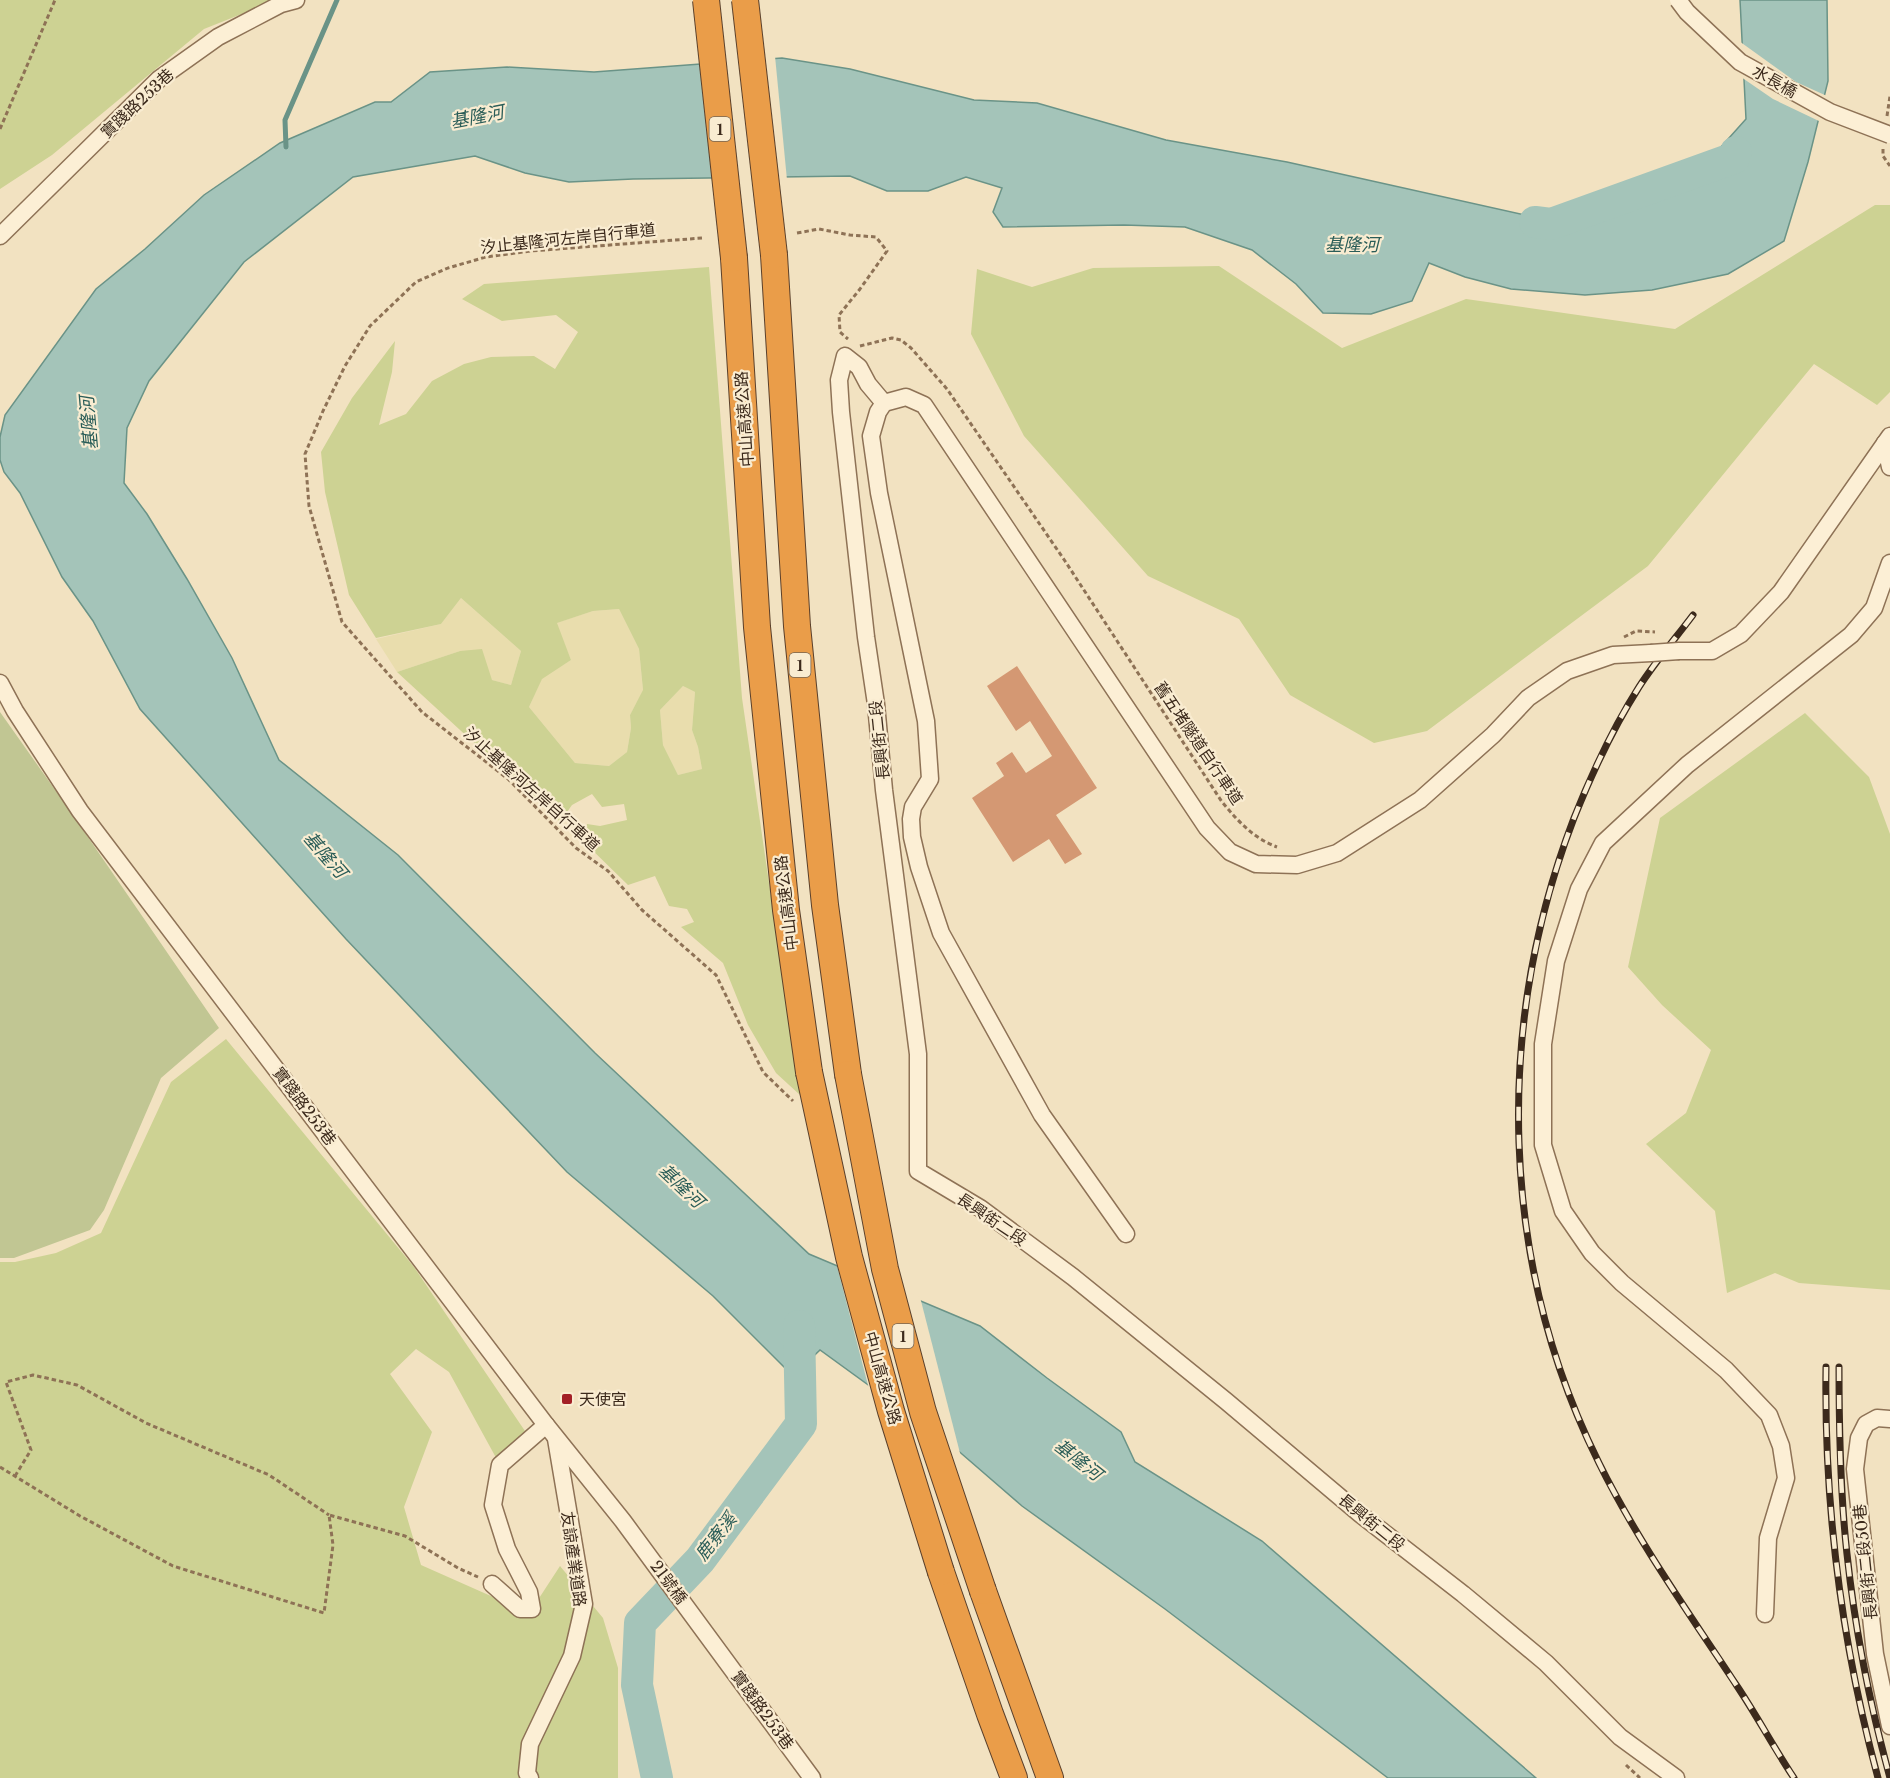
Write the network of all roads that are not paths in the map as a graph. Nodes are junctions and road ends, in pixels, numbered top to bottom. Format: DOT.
graph roads {
  1 [pos="296,0"];
  2 [pos="706,0"];
  3 [pos="746,0"];
  4 [pos="1678,0"];
  5 [pos="1890,135"];
  6 [pos="0,236"];
  7 [pos="884,403"];
  8 [pos="1888,440"];
  9 [pos="1890,467"];
  10 [pos="1890,563"];
  11 [pos="0,683"];
  12 [pos="1126,1234"];
  13 [pos="1890,1419"];
  14 [pos="551,1431"];
  15 [pos="596,1487"];
  16 [pos="565,1494"];
  17 [pos="623,1521"];
  18 [pos="492,1584"];
  19 [pos="1765,1614"];
  20 [pos="714,1643"];
  21 [pos="1890,1726"];
  22 [pos="530,1778"];
  23 [pos="812,1778"];
  24 [pos="1014,1778"];
  25 [pos="1050,1778"];
  26 [pos="1676,1778"];
  1 -- 6 [label="street, 實踐路253巷"];
  2 -- 24 [label="highway, 中山高速公路 / 1, bridge"];
  3 -- 25 [label="highway, 中山高速公路 / 1, bridge"];
  4 -- 5 [label="street, 水長橋, bridge"];
  7 -- 8 [label="street, bridge"];
  7 -- 12 [label="street"];
  7 -- 26 [label="street, 長興街二段"];
  8 -- 9 [label="street"];
  10 -- 19 [label="street"];
  11 -- 14 [label="street, 實踐路253巷"];
  13 -- 21 [label="street, 長興街二段50巷"];
  14 -- 15 [label="street, 實踐路253巷"];
  14 -- 16 [label="street, 友諒產業道路"];
  14 -- 18 [label="street"];
  15 -- 16 [label="street"];
  15 -- 17 [label="street, 實踐路253巷"];
  16 -- 22 [label="street, 友諒產業道路"];
  17 -- 20 [label="street, 21號橋"];
  20 -- 23 [label="street, 實踐路253巷"];
}
